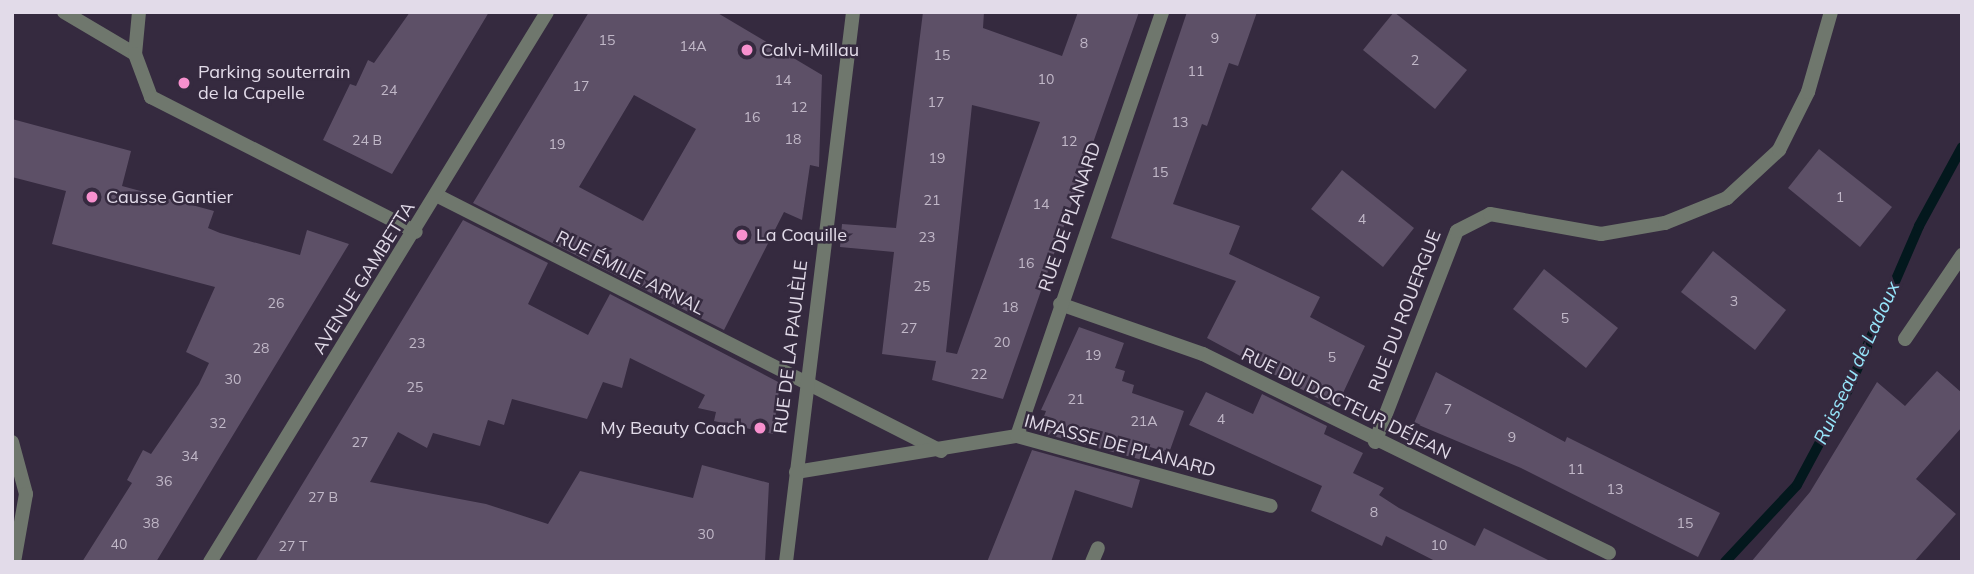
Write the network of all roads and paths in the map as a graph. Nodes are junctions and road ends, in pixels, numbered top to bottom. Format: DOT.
graph roads {
  1 [pos="64,12"];
  2 [pos="139,12"];
  3 [pos="547,12"];
  4 [pos="853,12"];
  5 [pos="1162,12"];
  6 [pos="1831,12"];
  7 [pos="135,54"];
  8 [pos="438,197"];
  9 [pos="416,232"];
  10 [pos="1962,255"];
  11 [pos="1060,304"];
  12 [pos="1905,339"];
  13 [pos="805,384"];
  14 [pos="1017,436"];
  15 [pos="12,442"];
  16 [pos="1375,442"];
  17 [pos="941,451"];
  18 [pos="796,472"];
  19 [pos="1271,506"];
  20 [pos="1609,554"];
  21 [pos="14,562"];
  22 [pos="210,562"];
  23 [pos="786,562"];
  1 -- 7 [label="street"];
  2 -- 7 [label="street"];
  3 -- 8 [label="street, AVENUE GAMBETTA"];
  4 -- 13 [label="street, RUE DE LA PAULÈLE"];
  5 -- 11 [label="street, RUE DE PLANARD"];
  6 -- 16 [label="street, RUE DU ROUERGUE"];
  7 -- 9 [label="street"];
  8 -- 9 [label="street, AVENUE GAMBETTA"];
  8 -- 13 [label="street, RUE ÉMILIE ARNAL"];
  9 -- 22 [label="street, AVENUE GAMBETTA"];
  10 -- 12 [label="street"];
  11 -- 14 [label="street, RUE DE PLANARD"];
  11 -- 16 [label="street, RUE DU DOCTEUR DÉJEAN"];
  13 -- 17 [label="street"];
  13 -- 18 [label="street, RUE DE LA PAULÈLE"];
  14 -- 17 [label="street, IMPASSE DE PLANARD"];
  14 -- 19 [label="street, IMPASSE DE PLANARD"];
  15 -- 21 [label="street"];
  16 -- 20 [label="street, RUE DU DOCTEUR DÉJEAN"];
  17 -- 18 [label="street, IMPASSE DE PLANARD"];
  18 -- 23 [label="street, RUE DE LA PAULÈLE"];
}
